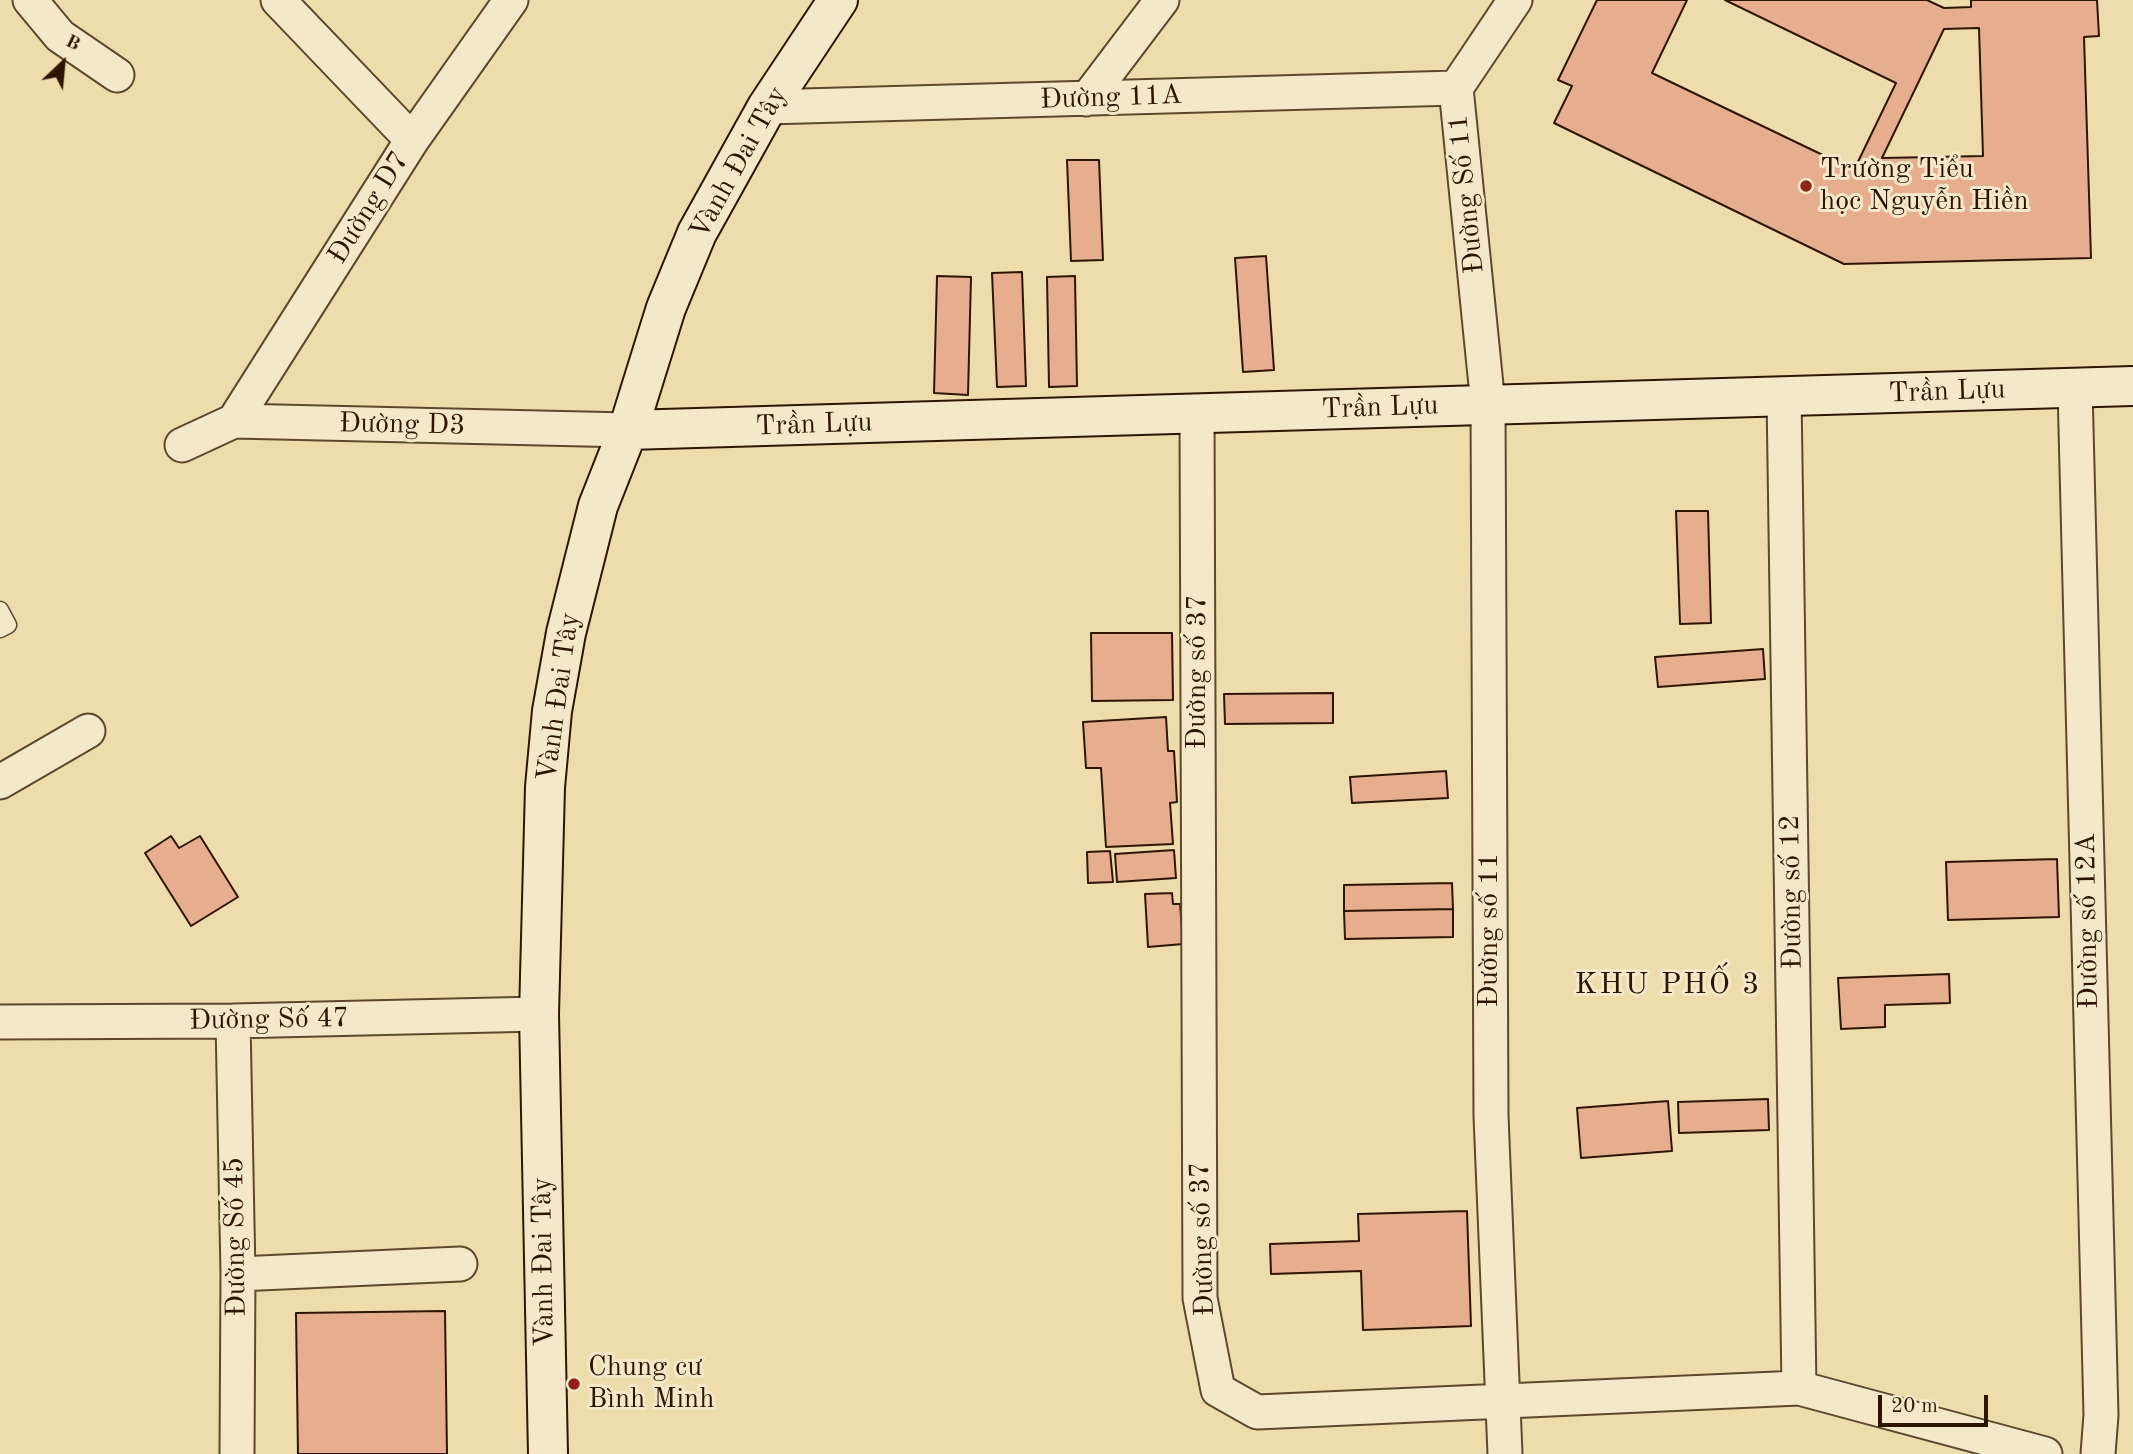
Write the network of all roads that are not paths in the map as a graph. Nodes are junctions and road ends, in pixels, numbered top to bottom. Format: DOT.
graph roads {
  1 [pos="30,0"];
  2 [pos="278,0"];
  3 [pos="511,0"];
  4 [pos="838,0"];
  5 [pos="1162,0"];
  6 [pos="1515,0"];
  7 [pos="117,75"];
  8 [pos="1456,88"];
  9 [pos="1087,99"];
  10 [pos="766,107"];
  11 [pos="412,140"];
  12 [pos="2133,386"];
  13 [pos="2075,388"];
  14 [pos="1784,396"];
  15 [pos="1488,405"];
  16 [pos="1197,414"];
  17 [pos="234,421"];
  18 [pos="628,430"];
  19 [pos="182,445"];
  20 [pos="0,610"];
  21 [pos="0,629"];
  22 [pos="88,731"];
  23 [pos="0,782"];
  24 [pos="539,1014"];
  25 [pos="233,1021"];
  26 [pos="0,1022"];
  27 [pos="460,1264"];
  28 [pos="238,1274"];
  29 [pos="1799,1388"];
  30 [pos="1502,1401"];
  31 [pos="237,1454"];
  32 [pos="548,1454"];
  33 [pos="1505,1454"];
  34 [pos="2045,1454"];
  35 [pos="2098,1454"];
  1 -- 7 [label="street"];
  2 -- 11 [label="street"];
  3 -- 11 [label="street, Đường D7"];
  4 -- 10 [label="street, Vành Đai Tây"];
  5 -- 9 [label="street"];
  6 -- 8 [label="street, Đường Số 11"];
  8 -- 9 [label="street, Đường 11A"];
  8 -- 15 [label="street, Đường Số 11"];
  9 -- 10 [label="street, Đường 11A"];
  10 -- 18 [label="street, Vành Đai Tây"];
  11 -- 17 [label="street, Đường D7"];
  12 -- 13 [label="street, Trần Lựu"];
  13 -- 14 [label="street, Trần Lựu"];
  13 -- 35 [label="street, Đường số 12A"];
  14 -- 15 [label="street, Trần Lựu"];
  14 -- 29 [label="street, Đường số 12"];
  15 -- 16 [label="street, Trần Lựu"];
  15 -- 30 [label="street, Đường số 11"];
  16 -- 18 [label="street, Trần Lựu"];
  16 -- 30 [label="street, Đường số 37"];
  17 -- 18 [label="street, Đường D3"];
  17 -- 19 [label="street, Đường D3"];
  18 -- 24 [label="street, Vành Đai Tây"];
  20 -- 21 [label="lane"];
  22 -- 23 [label="street"];
  24 -- 25 [label="street, Đường Số 47"];
  24 -- 32 [label="street, Vành Đai Tây"];
  25 -- 26 [label="street, Đường Số 47"];
  25 -- 28 [label="street, Đường Số 45"];
  27 -- 28 [label="street"];
  28 -- 31 [label="street, Đường Số 45"];
  29 -- 30 [label="street, Đường số 37"];
  29 -- 34 [label="street, Đường số 37"];
  30 -- 33 [label="street, Đường số 11"];
}
